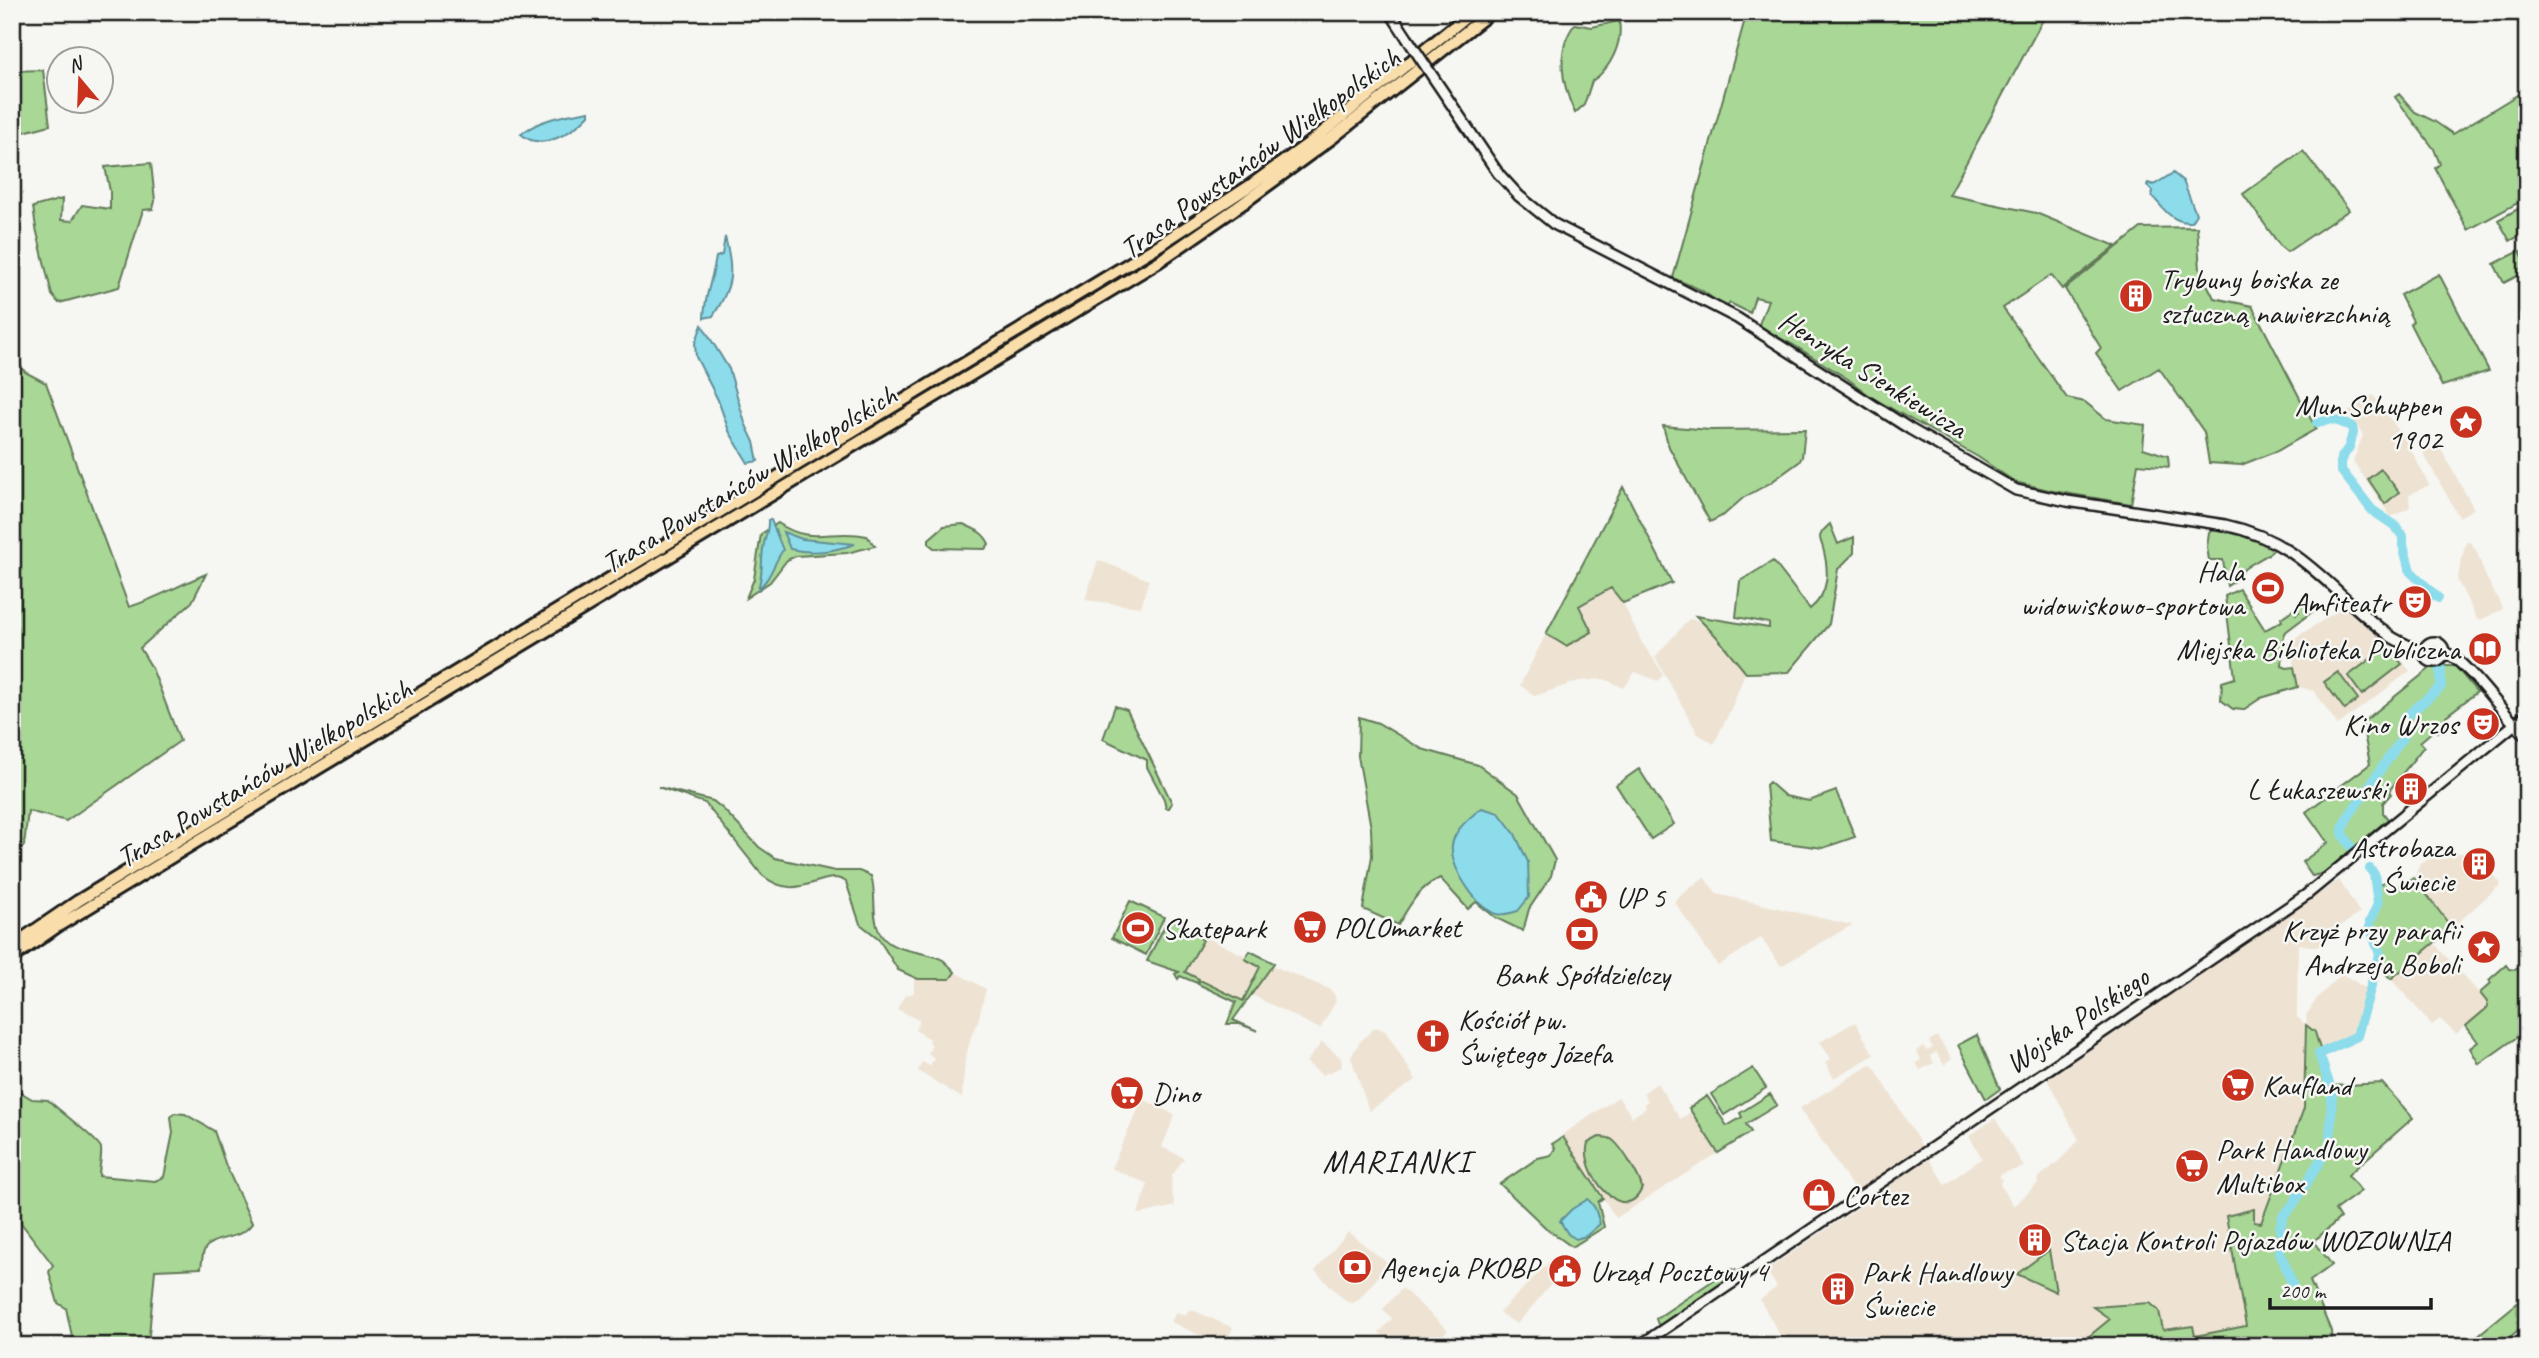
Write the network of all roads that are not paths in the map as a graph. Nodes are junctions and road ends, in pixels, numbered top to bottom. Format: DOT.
graph roads {
  1 [pos="1390,12"];
  2 [pos="1472,12"];
  3 [pos="1491,12"];
  4 [pos="2425,650"];
  5 [pos="2443,655"];
  6 [pos="2527,714"];
  7 [pos="2515,725"];
  8 [pos="2527,737"];
  9 [pos="12,946"];
  10 [pos="12,958"];
  11 [pos="1639,1346"];
  1 -- 4 [label="street, Henryka Sienkiewicza, bridge"];
  2 -- 9 [label="highway, Trasa Powstańców Wielkopolskich"];
  3 -- 10 [label="highway, Trasa Powstańców Wielkopolskich"];
  4 -- 5 [label="street"];
  4 -- 5 [label="street"];
  5 -- 7 [label="street"];
  6 -- 7 [label="street, Wojska Polskiego"];
  7 -- 8 [label="street"];
  7 -- 11 [label="street, Wojska Polskiego"];
}
